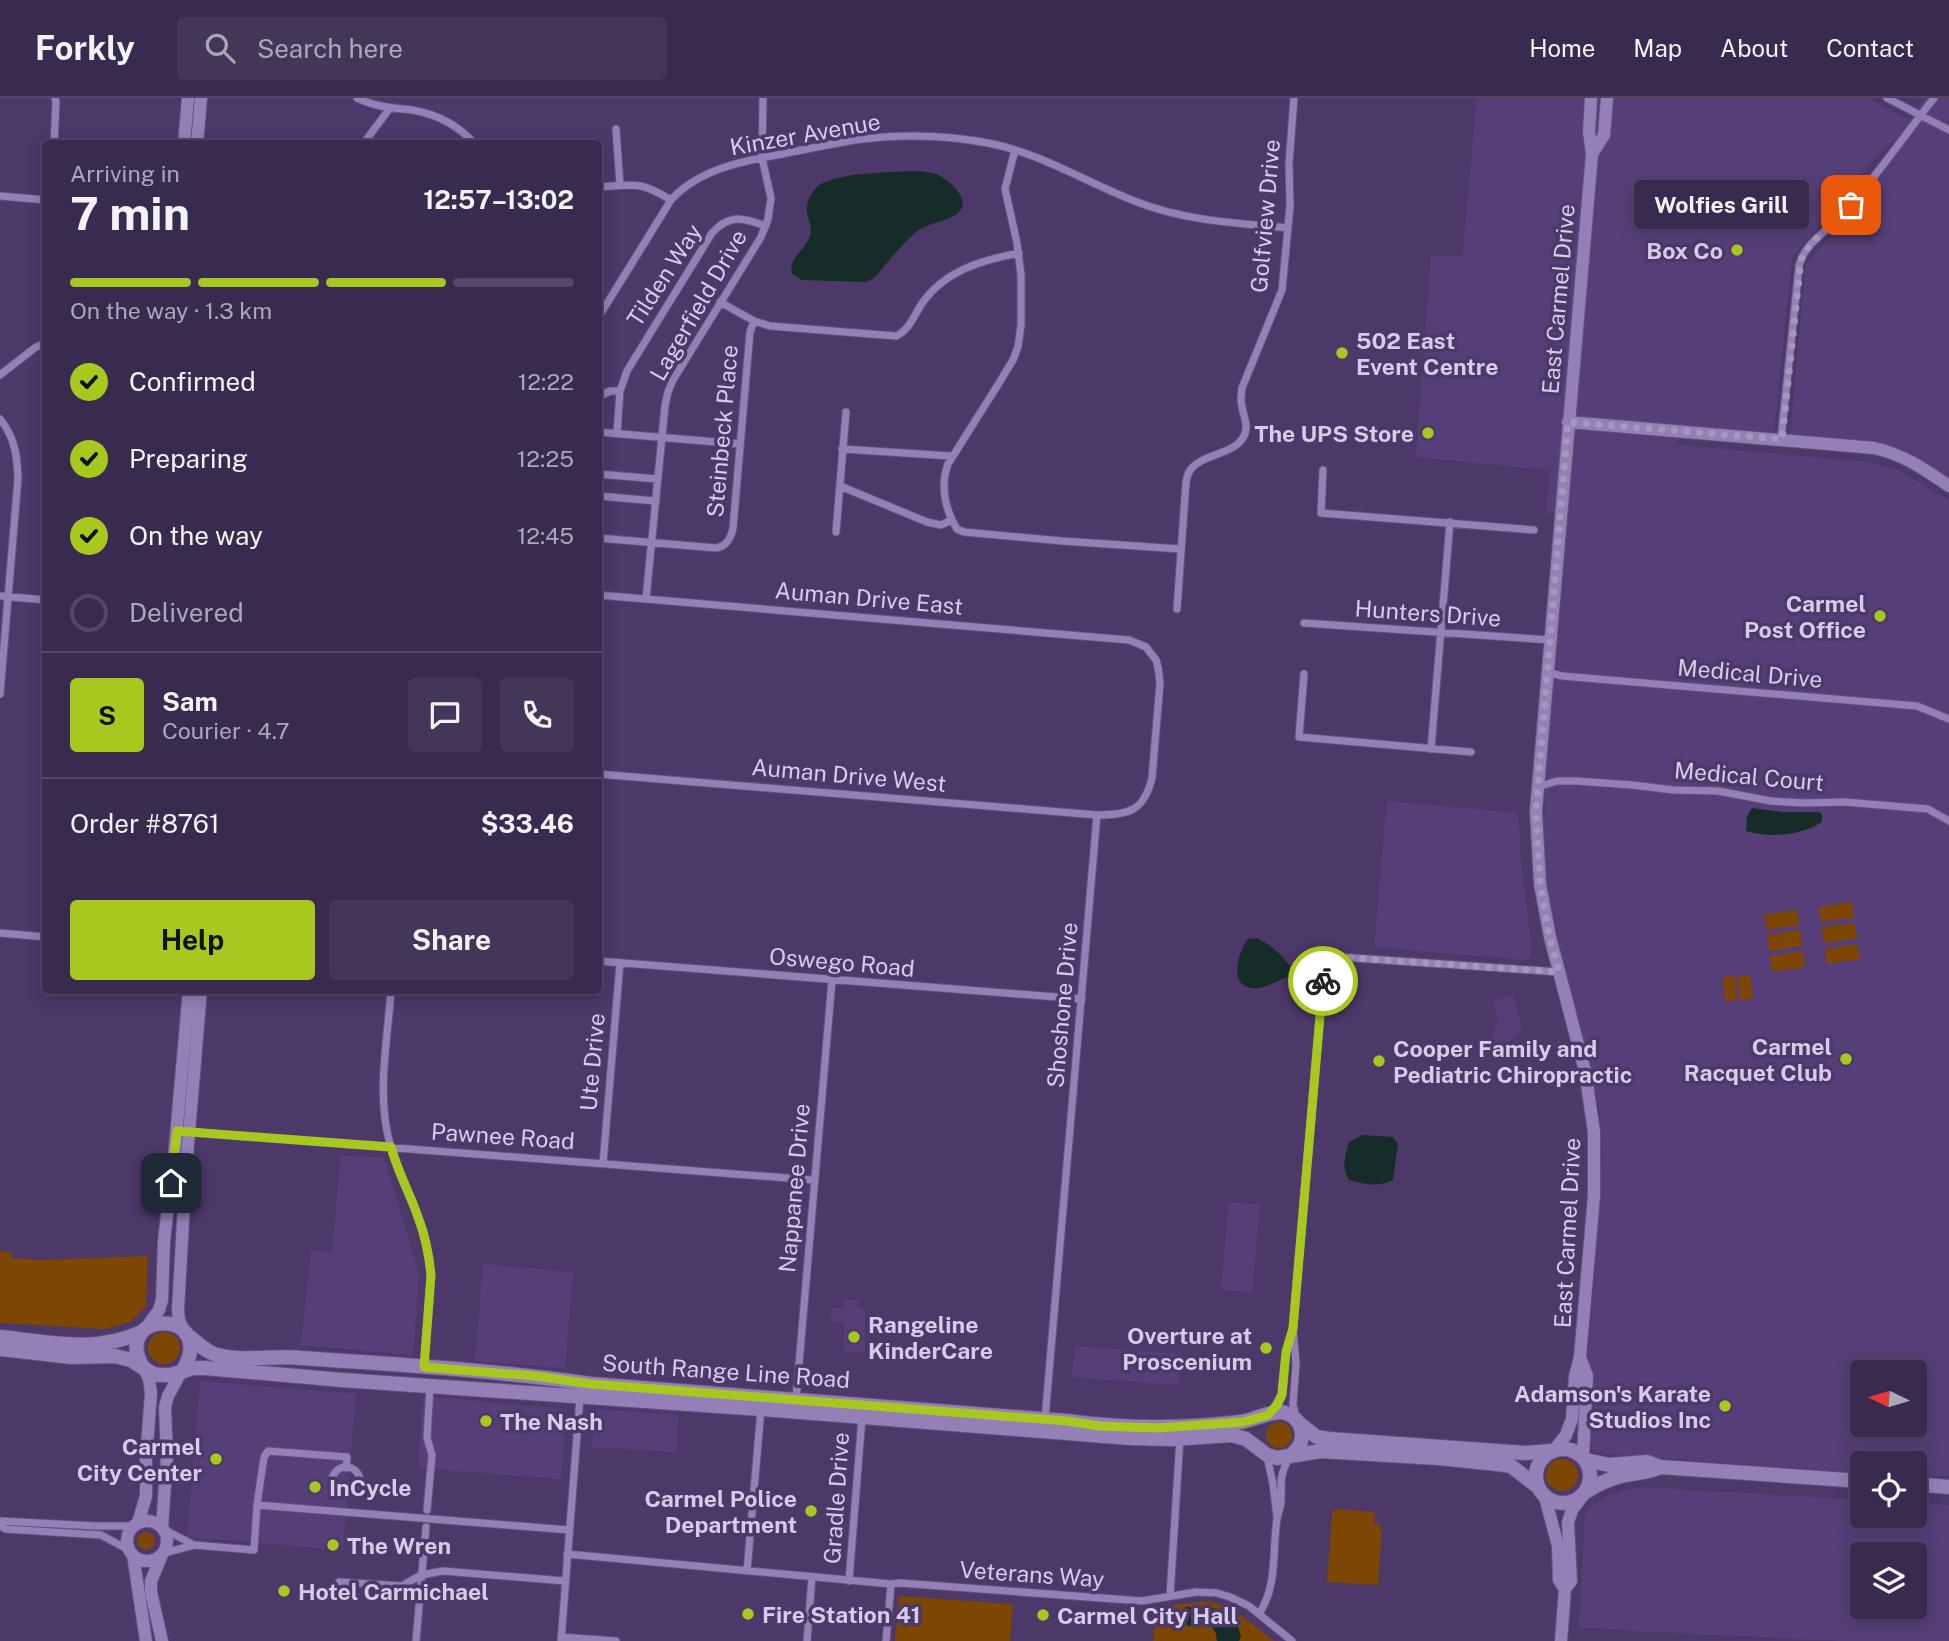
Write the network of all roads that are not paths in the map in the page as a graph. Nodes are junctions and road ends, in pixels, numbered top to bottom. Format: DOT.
graph roads {
  1 [pos="55,98"];
  2 [pos="188,98"];
  3 [pos="201,98"];
  4 [pos="358,98"];
  5 [pos="763,98"];
  6 [pos="1294,98"];
  7 [pos="1591,98"];
  8 [pos="1607,98"];
  9 [pos="1887,98"];
  10 [pos="1934,98"];
  11 [pos="390,108"];
  12 [pos="1920,115"];
  13 [pos="615,129"];
  14 [pos="1949,130"];
  15 [pos="54,140"];
  16 [pos="184,140"];
  17 [pos="197,140"];
  18 [pos="366,140"];
  19 [pos="470,140"];
  20 [pos="1015,150"];
  21 [pos="1592,153"];
  22 [pos="762,158"];
  23 [pos="620,185"];
  24 [pos="602,187"];
  25 [pos="0,196"];
  26 [pos="42,200"];
  27 [pos="671,200"];
  28 [pos="766,226"];
  29 [pos="1288,228"];
  30 [pos="1019,253"];
  31 [pos="720,302"];
  32 [pos="602,312"];
  33 [pos="754,321"];
  34 [pos="42,345"];
  35 [pos="0,375"];
  36 [pos="620,391"];
  37 [pos="602,395"];
  38 [pos="846,411"];
  39 [pos="0,419"];
  40 [pos="1568,422"];
  41 [pos="602,432"];
  42 [pos="617,433"];
  43 [pos="662,437"];
  44 [pos="1782,439"];
  45 [pos="740,444"];
  46 [pos="842,449"];
  47 [pos="951,456"];
  48 [pos="1324,470"];
  49 [pos="602,474"];
  50 [pos="657,479"];
  51 [pos="839,486"];
  52 [pos="1949,486"];
  53 [pos="602,496"];
  54 [pos="656,501"];
  55 [pos="952,520"];
  56 [pos="1450,522"];
  57 [pos="1534,530"];
  58 [pos="836,532"];
  59 [pos="602,538"];
  60 [pos="652,542"];
  61 [pos="1181,549"];
  62 [pos="602,595"];
  63 [pos="4,596"];
  64 [pos="646,599"];
  65 [pos="42,600"];
  66 [pos="1177,610"];
  67 [pos="1304,623"];
  68 [pos="1441,634"];
  69 [pos="1550,640"];
  70 [pos="1547,672"];
  71 [pos="1304,674"];
  72 [pos="0,694"];
  73 [pos="1949,719"];
  74 [pos="1431,749"];
  75 [pos="1471,752"];
  76 [pos="602,774"];
  77 [pos="1541,784"];
  78 [pos="1097,815"];
  79 [pos="1949,821"];
  80 [pos="0,933"];
  81 [pos="42,937"];
  82 [pos="602,961"];
  83 [pos="620,963"];
  84 [pos="1559,972"];
  85 [pos="832,980"];
  86 [pos="189,994"];
  87 [pos="200,994"];
  88 [pos="391,994"];
  89 [pos="1082,999"];
  90 [pos="183,1131"];
  91 [pos="391,1147"];
  92 [pos="603,1163"];
  93 [pos="814,1180"];
  94 [pos="1293,1328"];
  95 [pos="144,1330"];
  96 [pos="185,1333"];
  97 [pos="0,1337"];
  98 [pos="0,1349"];
  99 [pos="1580,1357"];
  100 [pos="144,1367"];
  101 [pos="424,1367"];
  102 [pos="181,1372"];
  103 [pos="430,1387"];
  104 [pos="580,1397"];
  105 [pos="796,1399"];
  106 [pos="761,1409"];
  107 [pos="1269,1414"];
  108 [pos="862,1417"];
  109 [pos="1045,1419"];
  110 [pos="1298,1421"];
  111 [pos="1180,1438"];
  112 [pos="1553,1450"];
  113 [pos="1264,1453"];
  114 [pos="1291,1456"];
  115 [pos="1585,1458"];
  116 [pos="1660,1467"];
  117 [pos="346,1468"];
  118 [pos="1850,1479"];
  119 [pos="1927,1485"];
  120 [pos="1949,1487"];
  121 [pos="1542,1492"];
  122 [pos="1584,1494"];
  123 [pos="345,1495"];
  124 [pos="257,1505"];
  125 [pos="427,1510"];
  126 [pos="344,1512"];
  127 [pos="1277,1519"];
  128 [pos="0,1523"];
  129 [pos="136,1524"];
  130 [pos="426,1527"];
  131 [pos="163,1529"];
  132 [pos="569,1530"];
  133 [pos="194,1545"];
  134 [pos="131,1553"];
  135 [pos="568,1554"];
  136 [pos="162,1555"];
  137 [pos="747,1571"];
  138 [pos="421,1576"];
  139 [pos="812,1577"];
  140 [pos="565,1581"];
  141 [pos="849,1581"];
  142 [pos="339,1582"];
  143 [pos="891,1584"];
  144 [pos="1565,1589"];
  145 [pos="1170,1596"];
  146 [pos="1259,1614"];
  147 [pos="561,1639"];
  148 [pos="146,1641"];
  149 [pos="162,1641"];
  150 [pos="416,1641"];
  151 [pos="616,1641"];
  152 [pos="807,1641"];
  153 [pos="886,1641"];
  154 [pos="1292,1641"];
  155 [pos="1561,1641"];
  1 -- 15 [label="street"];
  2 -- 16 [label="street"];
  3 -- 17 [label="street"];
  4 -- 11 [label="street"];
  5 -- 22 [label="street, Lagerfield Drive"];
  6 -- 29 [label="street, Golfview Drive"];
  7 -- 21 [label="street, East Carmel Drive"];
  8 -- 21 [label="street, East Carmel Drive"];
  9 -- 12 [label="street"];
  10 -- 12 [label="street"];
  11 -- 18 [label="street"];
  11 -- 19 [label="street"];
  12 -- 14 [label="street"];
  12 -- 44 [label="street"];
  13 -- 23 [label="street"];
  20 -- 22 [label="street, Kinzer Avenue"];
  20 -- 29 [label="street, Kinzer Avenue"];
  20 -- 30 [label="street"];
  21 -- 40 [label="street, East Carmel Drive"];
  22 -- 27 [label="street, Kinzer Avenue"];
  22 -- 28 [label="street, Lagerfield Drive"];
  23 -- 24 [label="street"];
  23 -- 27 [label="street"];
  25 -- 26 [label="street"];
  27 -- 32 [label="street, Kinzer Avenue"];
  28 -- 31 [label="street, Lagerfield Drive"];
  28 -- 36 [label="street, Tilden Way"];
  29 -- 61 [label="street, Golfview Drive"];
  30 -- 33 [label="street"];
  30 -- 47 [label="street"];
  31 -- 33 [label="street"];
  31 -- 43 [label="street, Lagerfield Drive"];
  33 -- 45 [label="street, Steinbeck Place"];
  34 -- 35 [label="street"];
  36 -- 37 [label="street"];
  36 -- 42 [label="street, Tilden Way"];
  38 -- 46 [label="street"];
  39 -- 63 [label="street"];
  40 -- 44 [label="street"];
  40 -- 69 [label="street, East Carmel Drive"];
  41 -- 42 [label="street"];
  42 -- 43 [label="street"];
  43 -- 45 [label="street"];
  43 -- 50 [label="street, Lagerfield Drive"];
  44 -- 52 [label="street"];
  45 -- 60 [label="street, Steinbeck Place"];
  46 -- 47 [label="street"];
  46 -- 51 [label="street"];
  47 -- 55 [label="street"];
  48 -- 56 [label="street"];
  49 -- 50 [label="street"];
  50 -- 54 [label="street, Lagerfield Drive"];
  51 -- 55 [label="street"];
  51 -- 58 [label="street"];
  53 -- 54 [label="street"];
  54 -- 60 [label="street, Lagerfield Drive"];
  55 -- 61 [label="street"];
  56 -- 57 [label="street"];
  56 -- 68 [label="street"];
  59 -- 60 [label="street"];
  60 -- 64 [label="street, Lagerfield Drive"];
  61 -- 66 [label="street, Golfview Drive"];
  62 -- 64 [label="street, Auman Drive East"];
  63 -- 65 [label="street"];
  63 -- 72 [label="street"];
  64 -- 78 [label="street, Auman Drive East"];
  67 -- 68 [label="street, Hunters Drive"];
  68 -- 69 [label="street, Hunters Drive"];
  68 -- 74 [label="street"];
  69 -- 70 [label="street, East Carmel Drive"];
  70 -- 73 [label="street, Medical Drive"];
  70 -- 77 [label="street, East Carmel Drive"];
  71 -- 74 [label="street"];
  74 -- 75 [label="street"];
  76 -- 78 [label="street, Auman Drive West"];
  77 -- 79 [label="street, Medical Court"];
  77 -- 84 [label="street, East Carmel Drive"];
  78 -- 89 [label="street, Shoshone Drive"];
  80 -- 81 [label="street"];
  82 -- 83 [label="street, Oswego Road"];
  83 -- 85 [label="street, Oswego Road"];
  83 -- 92 [label="street, Ute Drive"];
  84 -- 94 [label="street"];
  84 -- 99 [label="street, East Carmel Drive"];
  85 -- 89 [label="street, Oswego Road"];
  85 -- 93 [label="street, Nappanee Drive"];
  86 -- 90 [label="street"];
  87 -- 90 [label="street"];
  88 -- 91 [label="street"];
  89 -- 109 [label="street, Shoshone Drive"];
  90 -- 91 [label="street, Pawnee Road"];
  90 -- 95 [label="street"];
  90 -- 96 [label="street"];
  91 -- 92 [label="street, Pawnee Road"];
  91 -- 101 [label="street"];
  92 -- 93 [label="street, Pawnee Road"];
  93 -- 105 [label="street, Nappanee Drive"];
  94 -- 107 [label="street"];
  94 -- 110 [label="street"];
  95 -- 96 [label="main road"];
  95 -- 97 [label="main road"];
  95 -- 100 [label="main road"];
  96 -- 101 [label="main road, South Range Line Road"];
  96 -- 102 [label="main road"];
  98 -- 100 [label="main road"];
  99 -- 112 [label="street, East Carmel Drive"];
  99 -- 115 [label="street, East Carmel Drive"];
  100 -- 102 [label="main road"];
  100 -- 129 [label="street"];
  101 -- 105 [label="main road, South Range Line Road"];
  102 -- 103 [label="main road, South Range Line Road"];
  102 -- 131 [label="street"];
  103 -- 104 [label="main road, South Range Line Road"];
  103 -- 125 [label="street"];
  104 -- 106 [label="main road, South Range Line Road"];
  104 -- 132 [label="street"];
  105 -- 109 [label="main road, South Range Line Road"];
  106 -- 108 [label="main road, South Range Line Road"];
  106 -- 137 [label="street"];
  107 -- 109 [label="main road, South Range Line Road"];
  107 -- 110 [label="main road"];
  107 -- 113 [label="main road"];
  108 -- 111 [label="main road, South Range Line Road"];
  108 -- 141 [label="street, Gradle Drive"];
  110 -- 112 [label="main road"];
  110 -- 114 [label="main road"];
  111 -- 113 [label="main road, South Range Line Road"];
  111 -- 145 [label="street"];
  112 -- 115 [label="main road"];
  112 -- 121 [label="main road"];
  113 -- 114 [label="main road"];
  113 -- 127 [label="street"];
  114 -- 121 [label="main road"];
  114 -- 127 [label="street"];
  115 -- 116 [label="main road"];
  115 -- 122 [label="main road"];
  116 -- 118 [label="main road"];
  116 -- 122 [label="main road"];
  117 -- 123 [label="street"];
  117 -- 123 [label="street"];
  117 -- 124 [label="street"];
  119 -- 120 [label="main road"];
  121 -- 122 [label="main road"];
  121 -- 144 [label="street"];
  122 -- 144 [label="street"];
  123 -- 126 [label="street"];
  124 -- 126 [label="street"];
  124 -- 133 [label="street"];
  126 -- 132 [label="street"];
  127 -- 146 [label="street"];
  128 -- 129 [label="street"];
  128 -- 134 [label="street"];
  129 -- 131 [label="street"];
  129 -- 134 [label="street"];
  130 -- 138 [label="street"];
  131 -- 133 [label="street"];
  131 -- 136 [label="street"];
  132 -- 135 [label="street"];
  133 -- 136 [label="street"];
  134 -- 136 [label="street"];
  134 -- 148 [label="street"];
  135 -- 137 [label="street"];
  135 -- 140 [label="street"];
  136 -- 149 [label="street"];
  137 -- 139 [label="street"];
  138 -- 140 [label="street"];
  138 -- 142 [label="street"];
  138 -- 150 [label="street"];
  139 -- 141 [label="street, Veterans Way"];
  139 -- 152 [label="street"];
  140 -- 147 [label="street"];
  141 -- 143 [label="street, Veterans Way"];
  143 -- 145 [label="street, Veterans Way"];
  143 -- 153 [label="street"];
  144 -- 155 [label="street"];
  145 -- 146 [label="street, Veterans Way"];
  146 -- 154 [label="street, Veterans Way"];
  147 -- 151 [label="street"];
}
